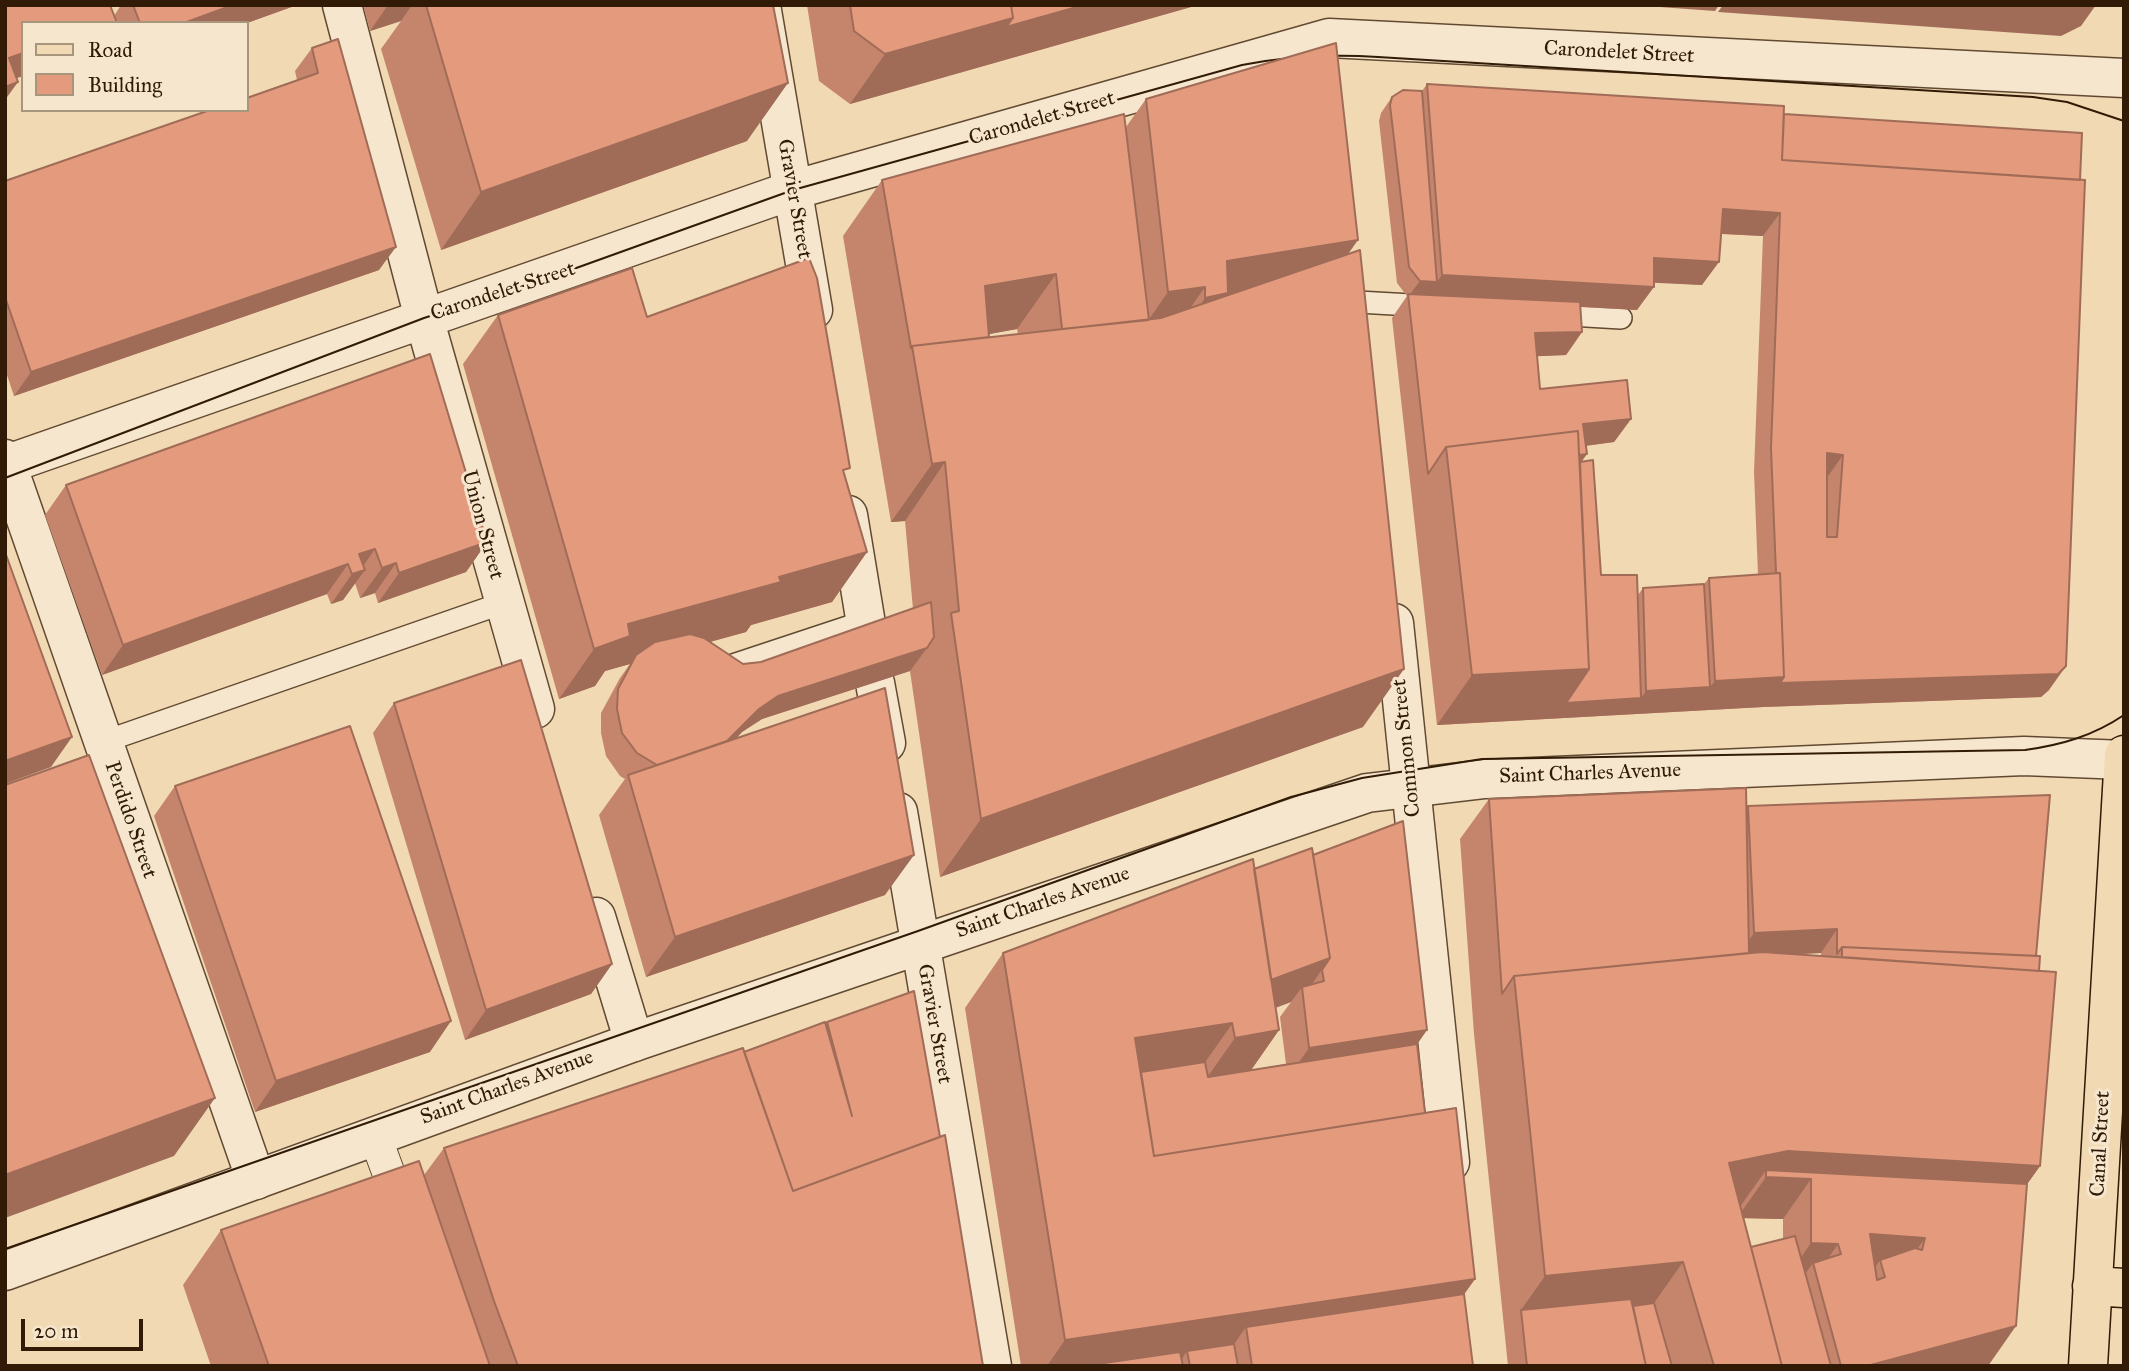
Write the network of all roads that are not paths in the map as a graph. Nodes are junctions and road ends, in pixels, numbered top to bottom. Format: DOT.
graph roads {
  1 [pos="342,5"];
  2 [pos="761,5"];
  3 [pos="1329,37"];
  4 [pos="2124,78"];
  5 [pos="793,190"];
  6 [pos="1353,261"];
  7 [pos="1358,302"];
  8 [pos="1455,308"];
  9 [pos="1524,312"];
  10 [pos="424,318"];
  11 [pos="1621,318"];
  12 [pos="818,342"];
  13 [pos="1363,343"];
  14 [pos="6,463"];
  15 [pos="842,480"];
  16 [pos="1390,589"];
  17 [pos="510,592"];
  18 [pos="868,656"];
  19 [pos="714,694"];
  20 [pos="103,742"];
  21 [pos="546,748"];
  22 [pos="2124,758"];
  23 [pos="1412,786"];
  24 [pos="585,879"];
  25 [pos="920,945"];
  26 [pos="634,1042"];
  27 [pos="375,1136"];
  28 [pos="256,1180"];
  29 [pos="1454,1201"];
  30 [pos="412,1238"];
  31 [pos="5,1271"];
  32 [pos="2108,1287"];
  33 [pos="992,1366"];
  34 [pos="2088,1366"];
  1 -- 10 [label="street, Union Street"];
  2 -- 5 [label="street, Gravier Street"];
  3 -- 4 [label="street, Carondelet Street"];
  3 -- 5 [label="street, Carondelet Street"];
  5 -- 10 [label="street, Carondelet Street"];
  5 -- 12 [label="street, Gravier Street"];
  6 -- 7 [label="street"];
  7 -- 8 [label="lane"];
  7 -- 13 [label="street"];
  9 -- 11 [label="lane"];
  10 -- 14 [label="street, Carondelet Street"];
  10 -- 17 [label="street, Union Street"];
  14 -- 20 [label="street, Perdido Street"];
  15 -- 18 [label="street, Gravier Street"];
  16 -- 23 [label="street, Common Street"];
  17 -- 20 [label="lane"];
  17 -- 21 [label="street, Union Street"];
  18 -- 19 [label="lane"];
  18 -- 25 [label="street, Gravier Street"];
  20 -- 28 [label="street, Perdido Street"];
  22 -- 23 [label="street, Saint Charles Avenue"];
  22 -- 32 [label="main road, Canal Street"];
  23 -- 25 [label="street, Saint Charles Avenue"];
  23 -- 29 [label="street, Common Street"];
  24 -- 26 [label="street"];
  25 -- 26 [label="street, Saint Charles Avenue"];
  25 -- 33 [label="street, Gravier Street"];
  26 -- 27 [label="street, Saint Charles Avenue"];
  27 -- 28 [label="street, Saint Charles Avenue"];
  27 -- 30 [label="street"];
  28 -- 31 [label="street, Saint Charles Avenue"];
  32 -- 34 [label="main road, Canal Street"];
}
